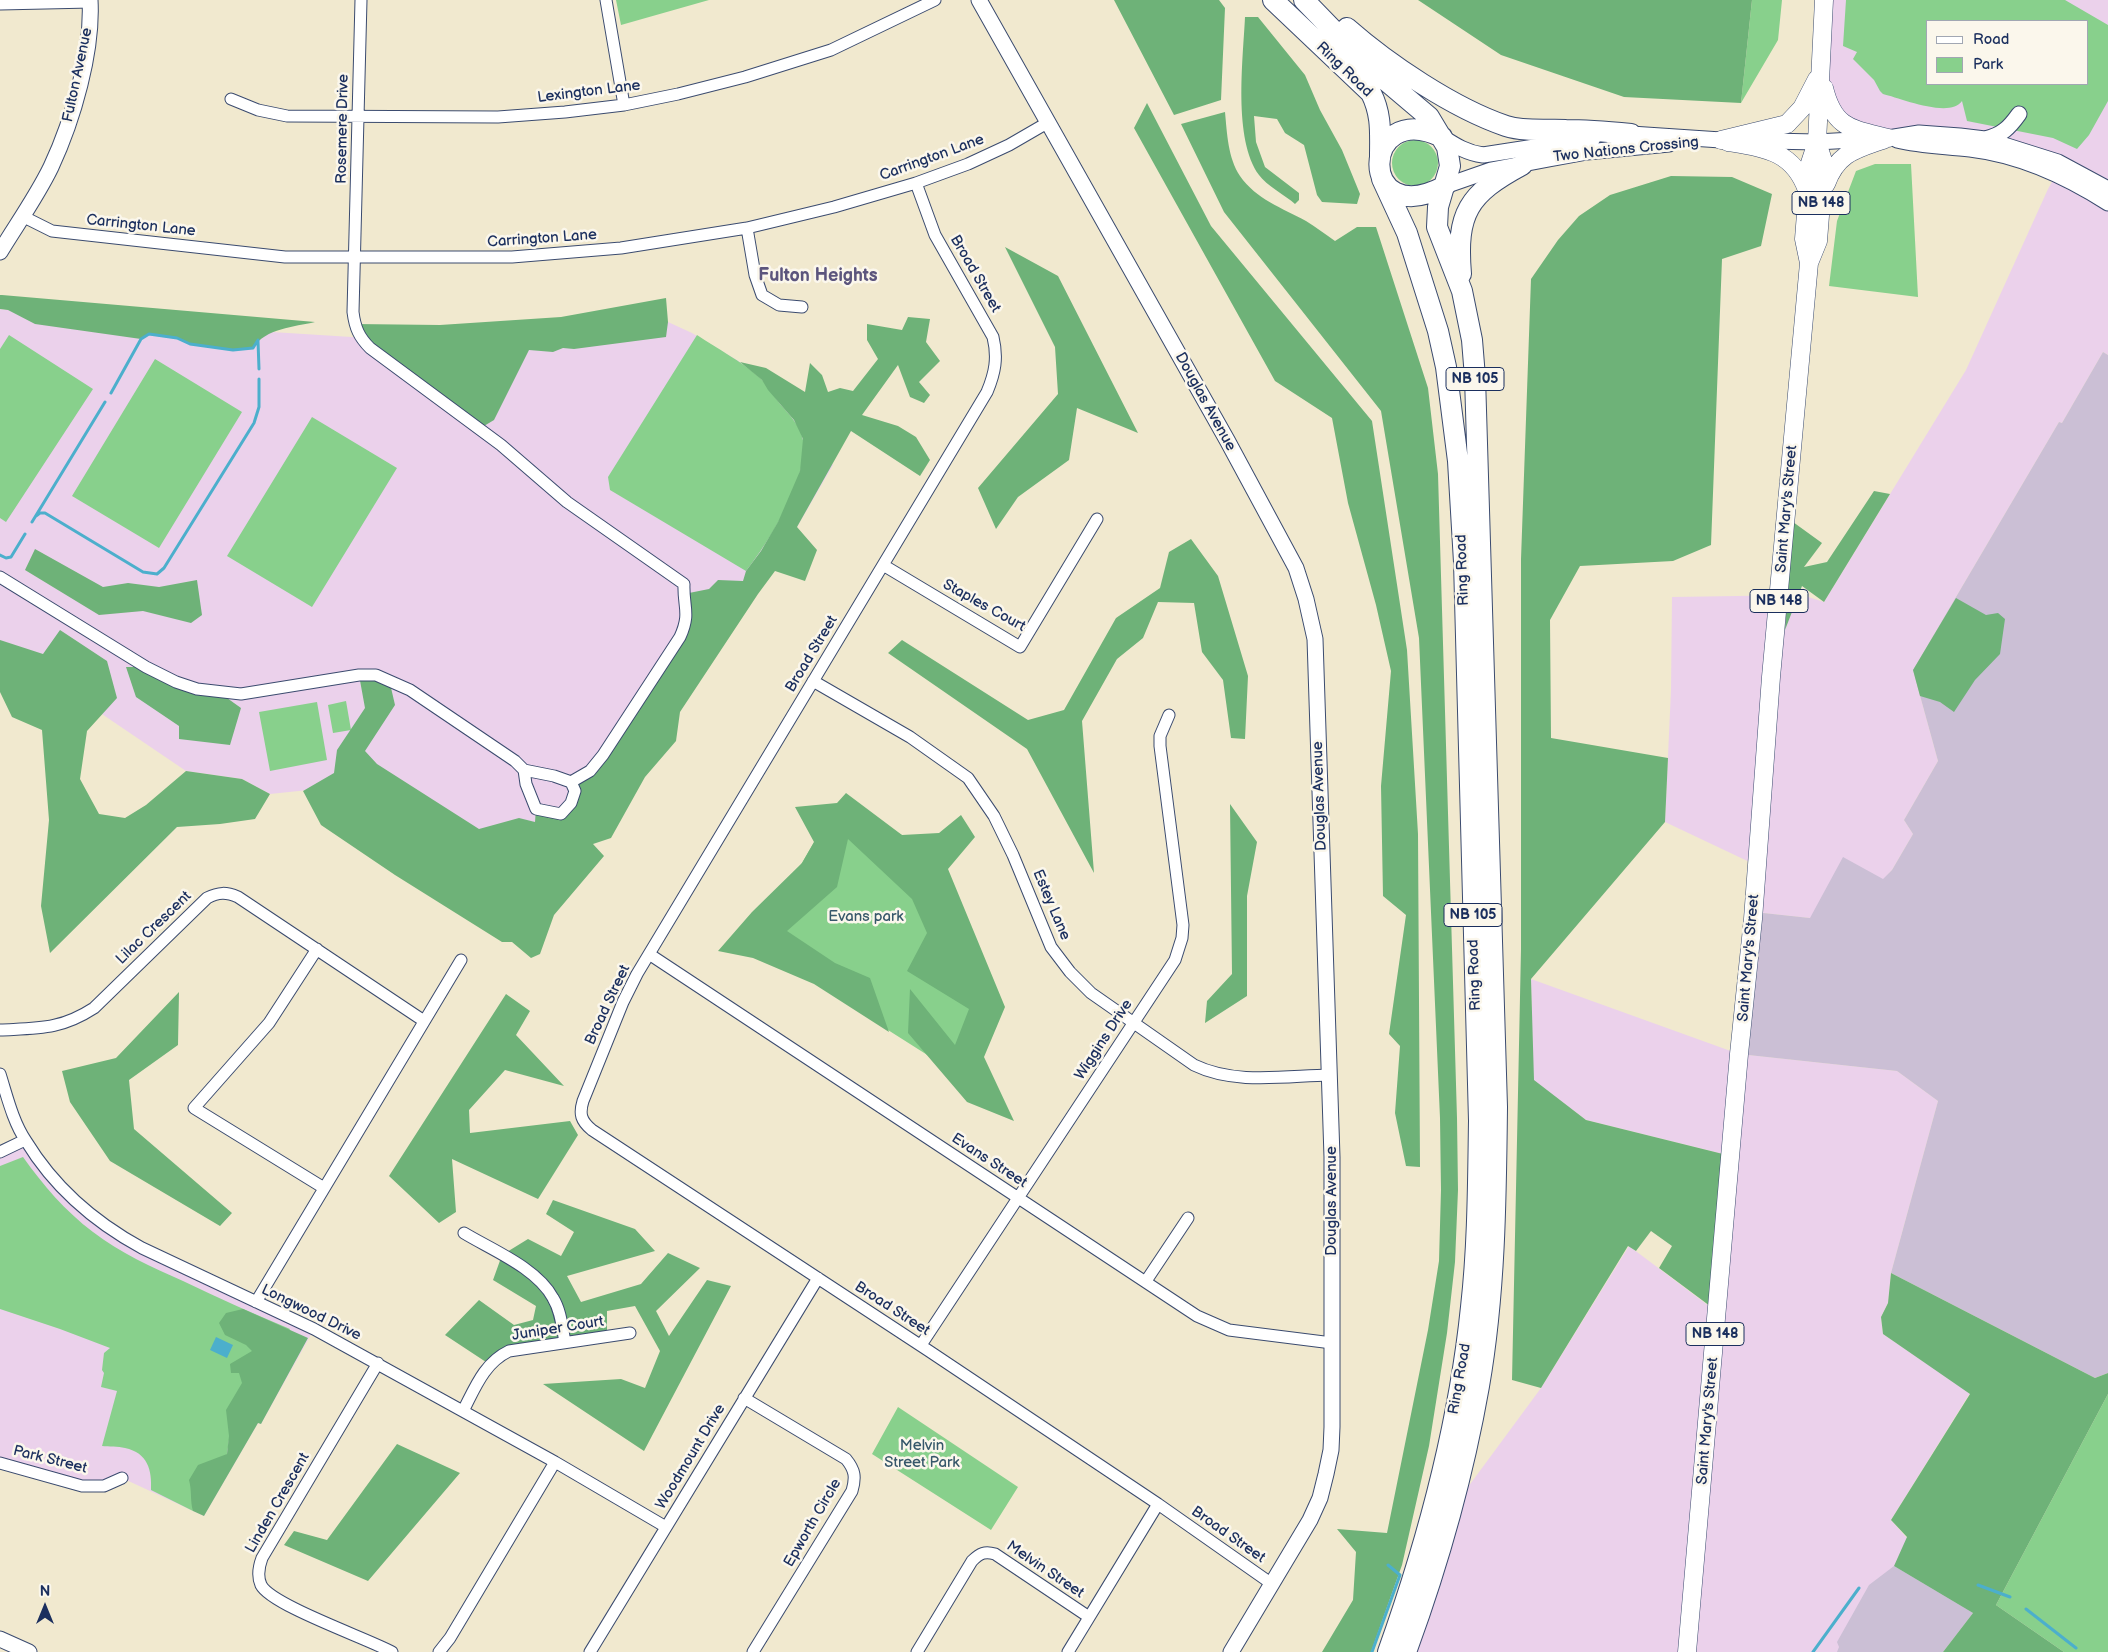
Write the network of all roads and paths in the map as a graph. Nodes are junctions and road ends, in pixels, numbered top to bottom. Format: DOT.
graph roads {
  1 [pos="360,0"];
  2 [pos="606,0"];
  3 [pos="935,0"];
  4 [pos="979,0"];
  5 [pos="1272,0"];
  6 [pos="1304,0"];
  7 [pos="1316,0"];
  8 [pos="1824,0"];
  9 [pos="90,1"];
  10 [pos="0,4"];
  11 [pos="1820,71"];
  12 [pos="231,99"];
  13 [pos="624,104"];
  14 [pos="359,117"];
  15 [pos="1047,123"];
  16 [pos="1631,134"];
  17 [pos="1442,137"];
  18 [pos="1888,138"];
  19 [pos="1985,139"];
  20 [pos="1721,140"];
  21 [pos="1817,142"];
  22 [pos="2029,152"];
  23 [pos="1380,157"];
  24 [pos="1522,165"];
  25 [pos="1382,179"];
  26 [pos="916,183"];
  27 [pos="1445,186"];
  28 [pos="2108,189"];
  29 [pos="1815,194"];
  30 [pos="2108,203"];
  31 [pos="22,216"];
  32 [pos="747,228"];
  33 [pos="0,252"];
  34 [pos="354,258"];
  35 [pos="1462,291"];
  36 [pos="802,307"];
  37 [pos="1097,519"];
  38 [pos="883,565"];
  39 [pos="0,577"];
  40 [pos="812,681"];
  41 [pos="1169,714"];
  42 [pos="524,770"];
  43 [pos="571,782"];
  44 [pos="317,949"];
  45 [pos="649,954"];
  46 [pos="461,960"];
  47 [pos="424,1022"];
  48 [pos="1133,1024"];
  49 [pos="0,1030"];
  50 [pos="0,1074"];
  51 [pos="1330,1075"];
  52 [pos="25,1140"];
  53 [pos="0,1152"];
  54 [pos="324,1188"];
  55 [pos="1018,1198"];
  56 [pos="1188,1218"];
  57 [pos="464,1233"];
  58 [pos="818,1278"];
  59 [pos="1146,1282"];
  60 [pos="256,1302"];
  61 [pos="630,1333"];
  62 [pos="565,1342"];
  63 [pos="1332,1343"];
  64 [pos="920,1345"];
  65 [pos="378,1363"];
  66 [pos="744,1398"];
  67 [pos="463,1411"];
  68 [pos="555,1462"];
  69 [pos="0,1463"];
  70 [pos="122,1478"];
  71 [pos="1158,1504"];
  72 [pos="666,1527"];
  73 [pos="1272,1584"];
  74 [pos="1089,1617"];
  75 [pos="0,1639"];
  76 [pos="29,1652"];
  77 [pos="392,1652"];
  78 [pos="439,1652"];
  79 [pos="590,1652"];
  80 [pos="754,1652"];
  81 [pos="916,1652"];
  82 [pos="1068,1652"];
  83 [pos="1231,1652"];
  84 [pos="1388,1652"];
  85 [pos="1406,1652"];
  86 [pos="1687,1652"];
  1 -- 14 [label="street, Rosemere Drive"];
  2 -- 13 [label="street"];
  3 -- 13 [label="street, Lexington Lane"];
  4 -- 15 [label="street, Douglas Avenue"];
  5 -- 23 [label="highway, Ring Road"];
  6 -- 17 [label="highway, Ring Road"];
  7 -- 16 [label="highway"];
  8 -- 11 [label="main road, Saint Mary's Street / NB 148"];
  9 -- 10 [label="street"];
  9 -- 31 [label="street, Fulton Avenue"];
  11 -- 18 [label="main road"];
  11 -- 20 [label="main road"];
  11 -- 21 [label="main road, Saint Mary's Street / NB 148"];
  12 -- 14 [label="street, Lexington Lane"];
  13 -- 14 [label="street, Lexington Lane"];
  14 -- 34 [label="street, Rosemere Drive"];
  15 -- 26 [label="street, Carrington Lane"];
  15 -- 51 [label="street, Douglas Avenue"];
  16 -- 17 [label="street, Two Nations Crossing"];
  16 -- 20 [label="street, Two Nations Crossing"];
  17 -- 23 [label="highway"];
  17 -- 27 [label="highway"];
  18 -- 19 [label="street, Two Nations Crossing"];
  18 -- 21 [label="street, Two Nations Crossing"];
  18 -- 29 [label="main road"];
  18 -- 30 [label="street, Two Nations Crossing"];
  19 -- 22 [label="street, Two Nations Crossing"];
  19 -- 22 [label="street"];
  20 -- 21 [label="street, Two Nations Crossing"];
  20 -- 24 [label="street, Two Nations Crossing"];
  20 -- 29 [label="main road"];
  21 -- 29 [label="main road, Saint Mary's Street / NB 148"];
  22 -- 28 [label="street, Two Nations Crossing"];
  23 -- 25 [label="highway"];
  24 -- 27 [label="street, Two Nations Crossing"];
  24 -- 35 [label="highway"];
  25 -- 27 [label="highway"];
  25 -- 84 [label="highway, Ring Road / NB 105"];
  26 -- 32 [label="street, Carrington Lane"];
  26 -- 38 [label="street, Broad Street"];
  27 -- 35 [label="highway, Ring Road / NB 105"];
  29 -- 86 [label="main road, Saint Mary's Street / NB 148"];
  31 -- 33 [label="street, Fulton Avenue"];
  31 -- 34 [label="street, Carrington Lane"];
  32 -- 34 [label="street, Carrington Lane"];
  32 -- 36 [label="street"];
  34 -- 43 [label="street, Rosemere Drive"];
  35 -- 85 [label="highway, Ring Road / NB 105"];
  37 -- 38 [label="street, Staples Court"];
  38 -- 40 [label="street, Broad Street"];
  39 -- 42 [label="street"];
  40 -- 45 [label="street, Broad Street"];
  40 -- 48 [label="street, Estey Lane"];
  41 -- 48 [label="street, Wiggins Drive"];
  42 -- 43 [label="street"];
  42 -- 43 [label="street"];
  44 -- 47 [label="street, Lilac Crescent"];
  44 -- 49 [label="street, Lilac Crescent"];
  44 -- 54 [label="street"];
  45 -- 55 [label="street, Evans Street"];
  45 -- 58 [label="street, Broad Street"];
  46 -- 47 [label="street"];
  47 -- 54 [label="street"];
  48 -- 51 [label="street, Estey Lane"];
  48 -- 55 [label="street, Wiggins Drive"];
  50 -- 52 [label="street, Longwood Drive"];
  51 -- 63 [label="street, Douglas Avenue"];
  52 -- 53 [label="street"];
  52 -- 60 [label="street, Longwood Drive"];
  54 -- 60 [label="street"];
  55 -- 59 [label="street, Evans Street"];
  55 -- 64 [label="street, Wiggins Drive"];
  56 -- 59 [label="street"];
  57 -- 62 [label="street"];
  58 -- 64 [label="street, Broad Street"];
  58 -- 66 [label="street, Woodmount Drive"];
  59 -- 63 [label="street, Evans Street"];
  60 -- 65 [label="street, Longwood Drive"];
  61 -- 62 [label="street, Juniper Court"];
  62 -- 67 [label="street, Juniper Court"];
  63 -- 73 [label="street, Douglas Avenue"];
  64 -- 71 [label="street, Broad Street"];
  65 -- 67 [label="street, Longwood Drive"];
  65 -- 77 [label="street, Linden Crescent"];
  66 -- 72 [label="street, Woodmount Drive"];
  66 -- 80 [label="street, Epworth Circle"];
  67 -- 68 [label="street, Longwood Drive"];
  68 -- 72 [label="street, Longwood Drive"];
  68 -- 78 [label="street"];
  69 -- 70 [label="street, Park Street"];
  71 -- 73 [label="street, Broad Street"];
  71 -- 74 [label="street"];
  72 -- 79 [label="street, Woodmount Drive"];
  73 -- 83 [label="street, Douglas Avenue"];
  74 -- 81 [label="street, Melvin Street"];
  74 -- 82 [label="street"];
  75 -- 76 [label="street"];
}
